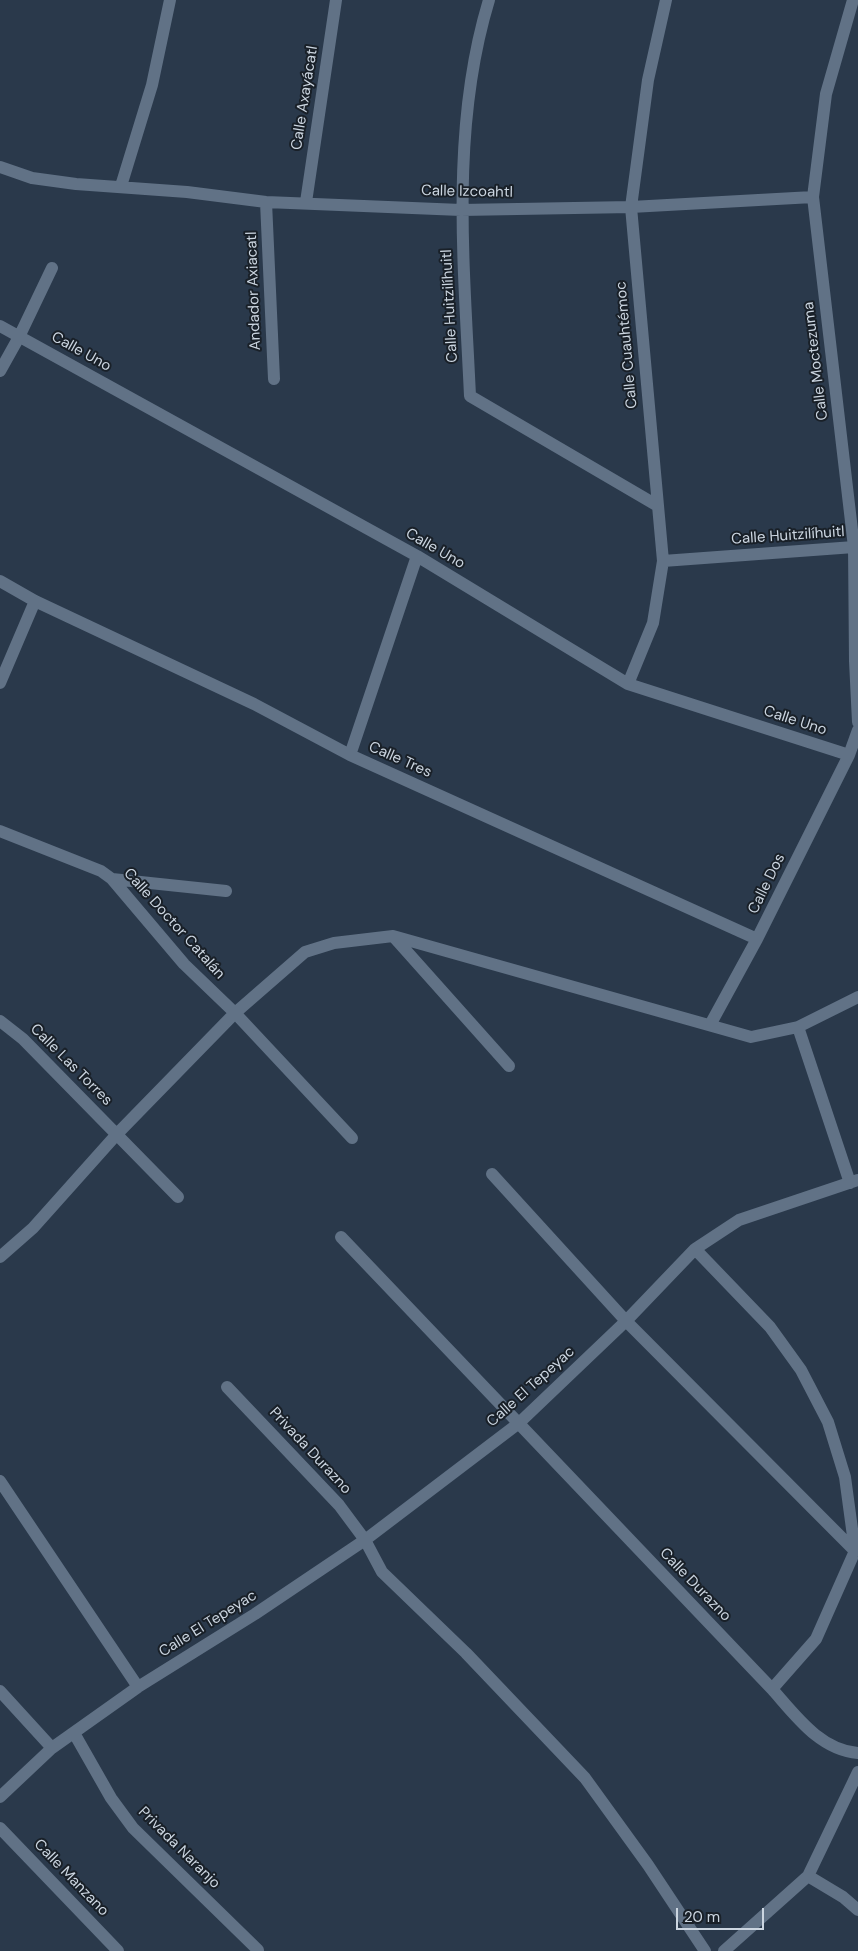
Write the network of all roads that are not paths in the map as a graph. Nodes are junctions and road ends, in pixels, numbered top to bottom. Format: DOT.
graph roads {
  1 [pos="170,0"];
  2 [pos="336,0"];
  3 [pos="489,0"];
  4 [pos="666,0"];
  5 [pos="853,0"];
  6 [pos="0,168"];
  7 [pos="122,186"];
  8 [pos="813,197"];
  9 [pos="266,202"];
  10 [pos="306,202"];
  11 [pos="631,207"];
  12 [pos="461,210"];
  13 [pos="52,268"];
  14 [pos="0,326"];
  15 [pos="19,337"];
  16 [pos="0,371"];
  17 [pos="274,379"];
  18 [pos="658,506"];
  19 [pos="854,547"];
  20 [pos="417,556"];
  21 [pos="664,561"];
  22 [pos="0,581"];
  23 [pos="35,602"];
  24 [pos="0,683"];
  25 [pos="628,684"];
  26 [pos="858,722"];
  27 [pos="858,730"];
  28 [pos="350,755"];
  29 [pos="849,755"];
  30 [pos="0,831"];
  31 [pos="112,879"];
  32 [pos="226,892"];
  33 [pos="393,936"];
  34 [pos="757,939"];
  35 [pos="858,997"];
  36 [pos="235,1013"];
  37 [pos="0,1021"];
  38 [pos="710,1025"];
  39 [pos="798,1027"];
  40 [pos="508,1066"];
  41 [pos="117,1134"];
  42 [pos="352,1138"];
  43 [pos="492,1174"];
  44 [pos="854,1182"];
  45 [pos="178,1197"];
  46 [pos="341,1237"];
  47 [pos="695,1249"];
  48 [pos="0,1257"];
  49 [pos="626,1320"];
  50 [pos="227,1388"];
  51 [pos="519,1423"];
  52 [pos="0,1481"];
  53 [pos="365,1540"];
  54 [pos="855,1552"];
  55 [pos="138,1687"];
  56 [pos="772,1689"];
  57 [pos="0,1691"];
  58 [pos="74,1733"];
  59 [pos="52,1748"];
  60 [pos="858,1753"];
  61 [pos="858,1772"];
  62 [pos="0,1797"];
  63 [pos="0,1828"];
  64 [pos="808,1876"];
  65 [pos="858,1910"];
  66 [pos="258,1950"];
  67 [pos="118,1951"];
  68 [pos="705,1951"];
  69 [pos="724,1951"];
  1 -- 7 [label="street"];
  2 -- 10 [label="street, Calle Axayácatl"];
  3 -- 12 [label="street, Calle Huitzilíhuitl"];
  4 -- 11 [label="street, Calle Cuauhtémoc"];
  5 -- 8 [label="street, Calle Moctezuma"];
  6 -- 7 [label="street, Calle Izcoahtl"];
  7 -- 9 [label="street, Calle Izcoahtl"];
  8 -- 11 [label="street, Calle Izcoahtl"];
  8 -- 19 [label="street, Calle Moctezuma"];
  9 -- 10 [label="street, Calle Izcoahtl"];
  9 -- 17 [label="street, Andador Axiacatl"];
  10 -- 12 [label="street, Calle Izcoahtl"];
  11 -- 12 [label="street, Calle Izcoahtl"];
  11 -- 18 [label="street, Calle Cuauhtémoc"];
  12 -- 18 [label="street, Calle Huitzilíhuitl"];
  13 -- 15 [label="street"];
  14 -- 15 [label="street, Calle Uno"];
  15 -- 16 [label="street"];
  15 -- 20 [label="street, Calle Uno"];
  18 -- 21 [label="street, Calle Cuauhtémoc"];
  19 -- 21 [label="street, Calle Huitzilíhuitl"];
  19 -- 26 [label="street, Calle Moctezuma"];
  20 -- 25 [label="street, Calle Uno"];
  20 -- 28 [label="street"];
  21 -- 25 [label="street, Calle Cuauhtémoc"];
  22 -- 23 [label="street, Calle Tres"];
  23 -- 24 [label="street"];
  23 -- 28 [label="street, Calle Tres"];
  25 -- 29 [label="street, Calle Uno"];
  27 -- 29 [label="street"];
  28 -- 34 [label="street, Calle Tres"];
  29 -- 34 [label="street, Calle Dos"];
  30 -- 31 [label="street, Calle Doctor Catalán"];
  31 -- 32 [label="street"];
  31 -- 36 [label="street, Calle Doctor Catalán"];
  33 -- 36 [label="street"];
  33 -- 38 [label="street"];
  33 -- 40 [label="street"];
  34 -- 38 [label="street, Calle Dos"];
  35 -- 39 [label="street"];
  36 -- 41 [label="street"];
  36 -- 42 [label="street, Calle Doctor Catalán"];
  37 -- 41 [label="street, Calle Las Torres"];
  38 -- 39 [label="street"];
  39 -- 44 [label="street, Calle El Tepeyac"];
  41 -- 45 [label="street, Calle Las Torres"];
  41 -- 48 [label="street"];
  43 -- 49 [label="street"];
  44 -- 47 [label="street, Calle El Tepeyac"];
  46 -- 51 [label="street, Calle Durazno"];
  47 -- 49 [label="street, Calle El Tepeyac"];
  47 -- 54 [label="street"];
  49 -- 51 [label="street, Calle El Tepeyac"];
  49 -- 54 [label="street"];
  50 -- 53 [label="street, Privada Durazno"];
  51 -- 53 [label="street, Calle El Tepeyac"];
  51 -- 56 [label="street, Calle Durazno"];
  52 -- 55 [label="street"];
  53 -- 55 [label="street, Calle El Tepeyac"];
  53 -- 68 [label="street, Privada Durazno"];
  54 -- 56 [label="street"];
  55 -- 58 [label="street, Calle El Tepeyac"];
  56 -- 60 [label="street, Calle Durazno"];
  57 -- 59 [label="street"];
  58 -- 59 [label="street, Calle El Tepeyac"];
  58 -- 66 [label="street, Privada Naranjo"];
  59 -- 62 [label="street, Calle El Tepeyac"];
  61 -- 64 [label="street"];
  63 -- 67 [label="street, Calle Manzano"];
  64 -- 65 [label="street"];
  64 -- 69 [label="street"];
}
